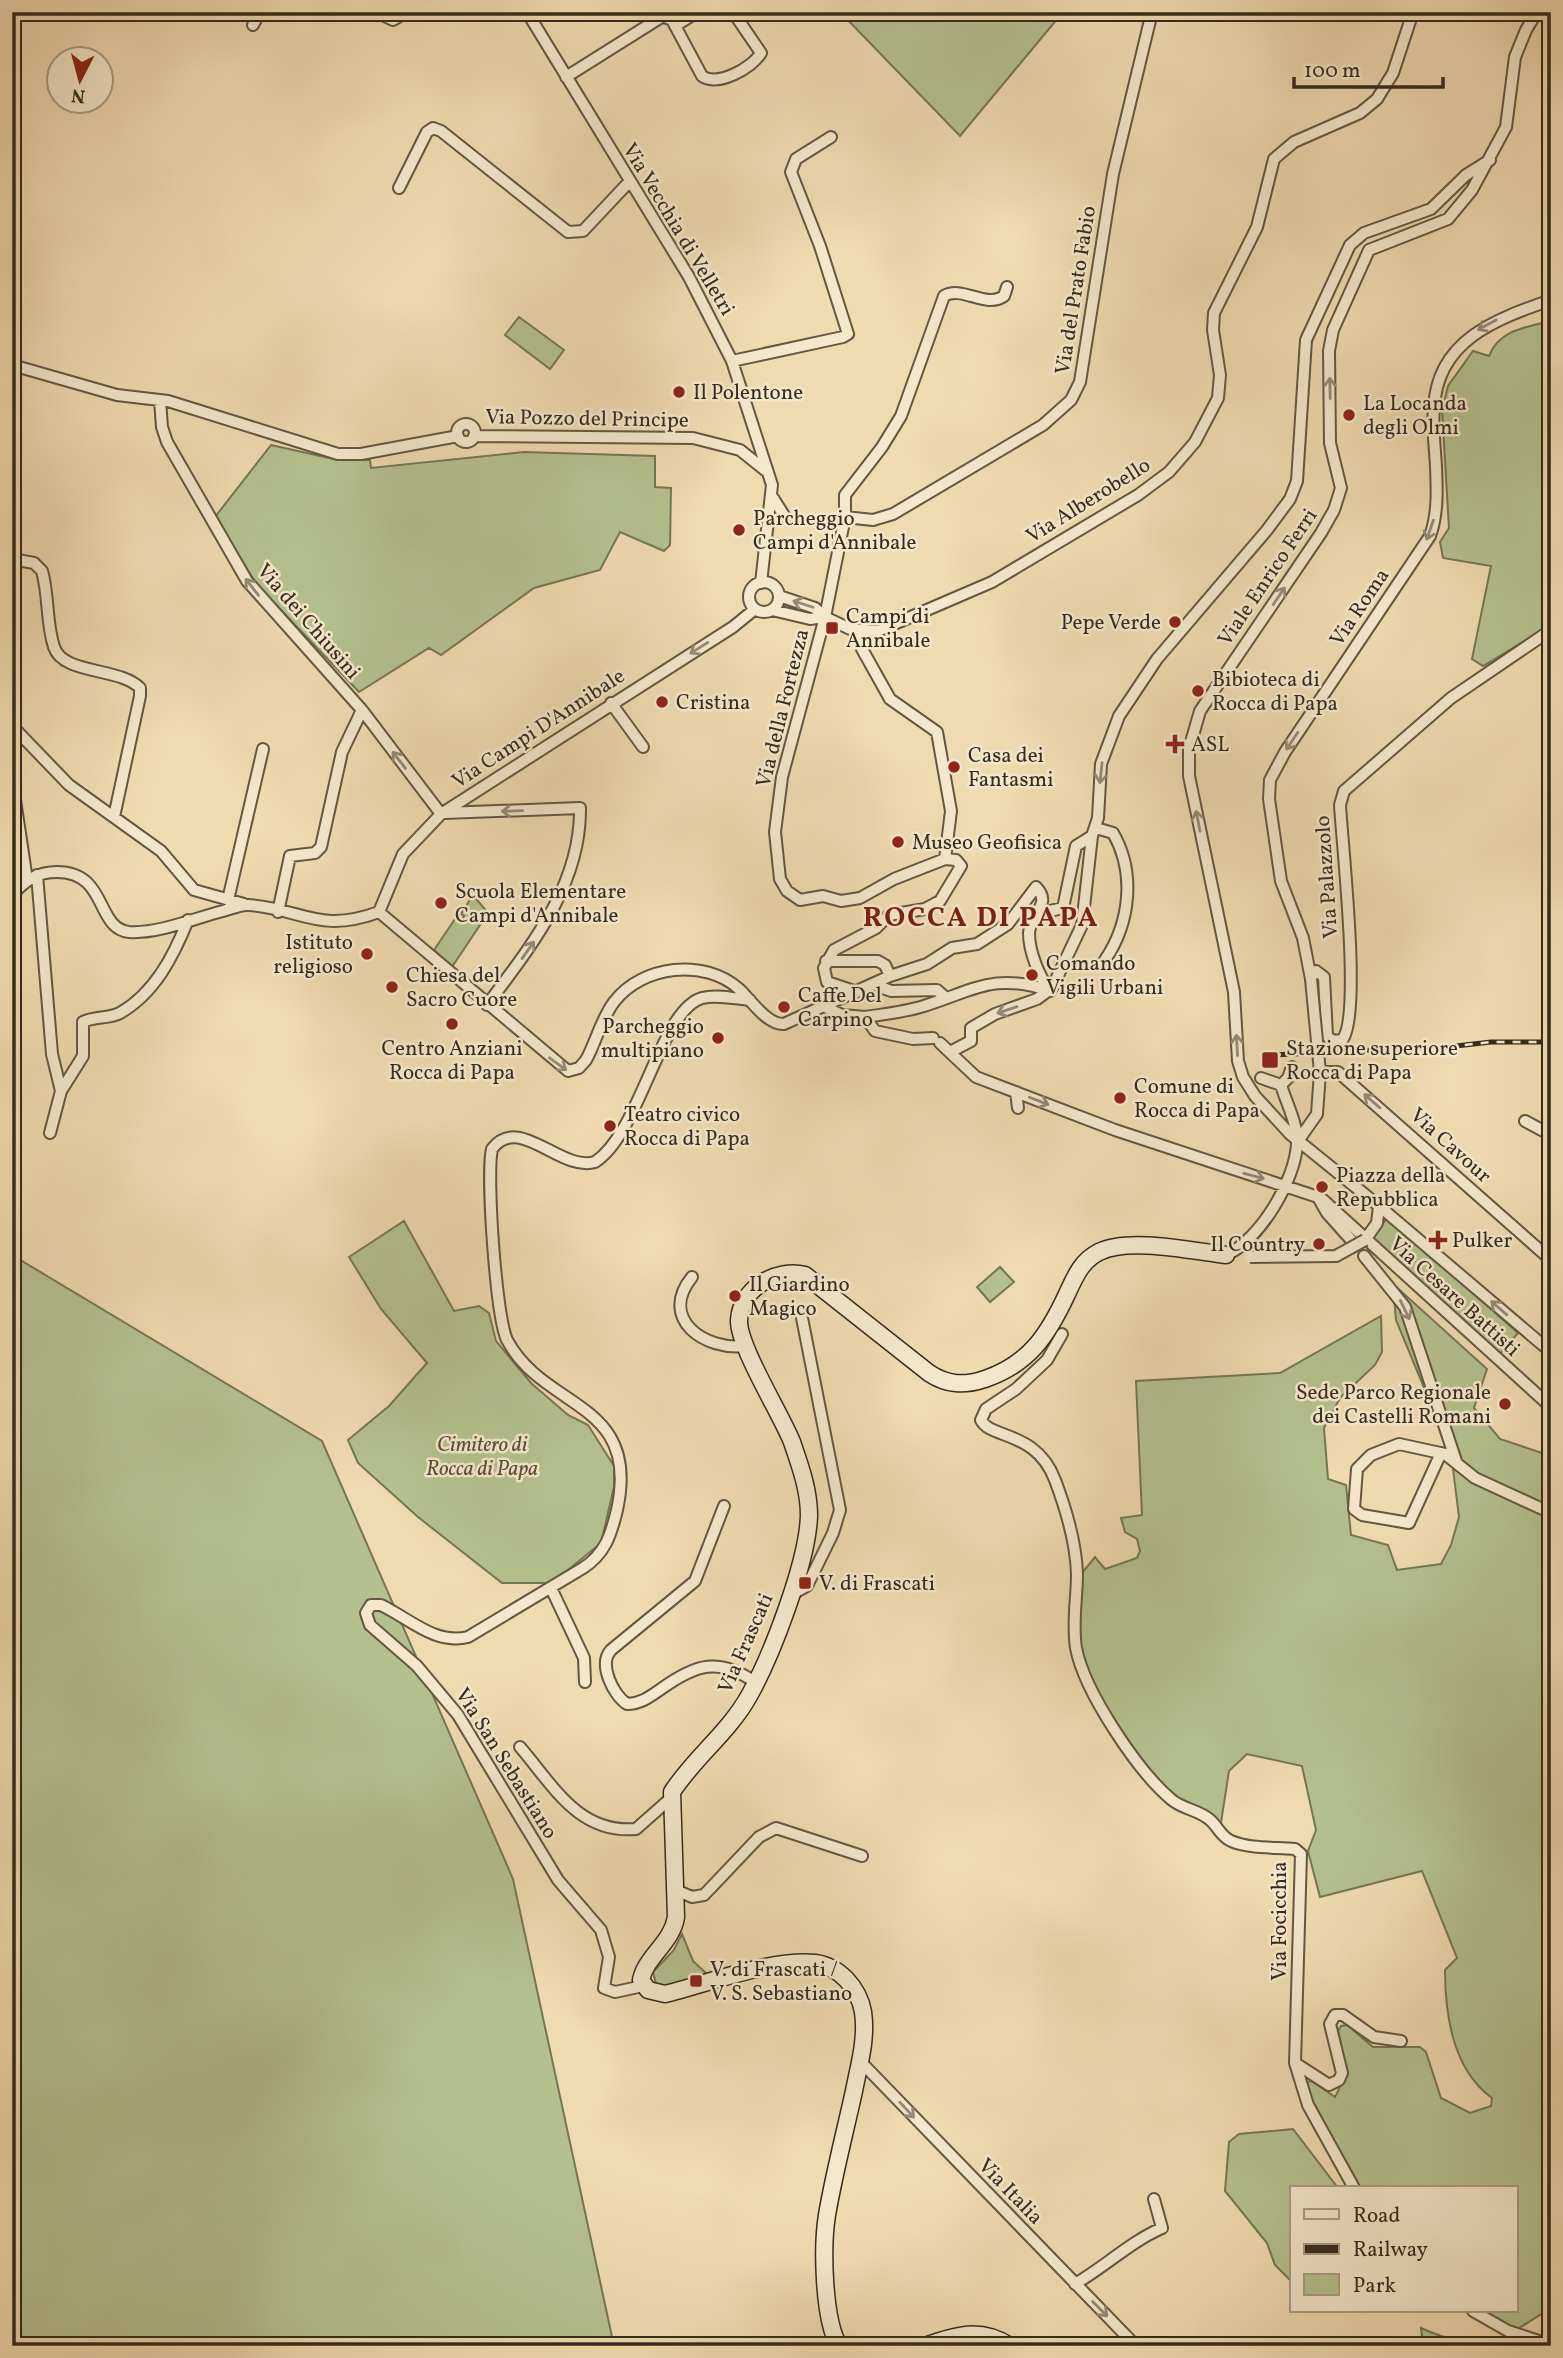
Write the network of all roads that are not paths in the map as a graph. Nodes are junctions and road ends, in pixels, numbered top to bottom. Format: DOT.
graph roads {
  1 [pos="260,12"];
  2 [pos="376,12"];
  3 [pos="406,12"];
  4 [pos="527,12"];
  5 [pos="697,12"];
  6 [pos="733,12"];
  7 [pos="1152,12"];
  8 [pos="1413,12"];
  9 [pos="1537,12"];
  10 [pos="660,14"];
  11 [pos="253,25"];
  12 [pos="675,26"];
  13 [pos="566,77"];
  14 [pos="831,137"];
  15 [pos="1490,160"];
  16 [pos="629,182"];
  17 [pos="399,188"];
  18 [pos="1007,287"];
  19 [pos="1551,300"];
  20 [pos="732,361"];
  21 [pos="12,365"];
  22 [pos="160,400"];
  23 [pos="770,478"];
  24 [pos="773,498"];
  25 [pos="785,517"];
  26 [pos="845,517"];
  27 [pos="12,559"];
  28 [pos="761,583"];
  29 [pos="779,596"];
  30 [pos="755,610"];
  31 [pos="772,610"];
  32 [pos="825,617"];
  33 [pos="1551,630"];
  34 [pos="860,632"];
  35 [pos="611,703"];
  36 [pos="362,710"];
  37 [pos="14,734"];
  38 [pos="643,747"];
  39 [pos="263,749"];
  40 [pos="12,781"];
  41 [pos="441,814"];
  42 [pos="114,817"];
  43 [pos="1094,832"];
  44 [pos="948,859"];
  45 [pos="32,877"];
  46 [pos="12,895"];
  47 [pos="228,900"];
  48 [pos="247,905"];
  49 [pos="278,912"];
  50 [pos="379,912"];
  51 [pos="1037,914"];
  52 [pos="188,920"];
  53 [pos="1105,960"];
  54 [pos="827,961"];
  55 [pos="890,976"];
  56 [pos="1311,979"];
  57 [pos="873,984"];
  58 [pos="1050,991"];
  59 [pos="857,992"];
  60 [pos="946,998"];
  61 [pos="750,1000"];
  62 [pos="487,1005"];
  63 [pos="825,1007"];
  64 [pos="865,1017"];
  65 [pos="950,1052"];
  66 [pos="1292,1067"];
  67 [pos="1320,1072"];
  68 [pos="1261,1079"];
  69 [pos="1281,1085"];
  70 [pos="61,1091"];
  71 [pos="1016,1092"];
  72 [pos="1015,1114"];
  73 [pos="1525,1121"];
  74 [pos="50,1133"];
  75 [pos="1551,1135"];
  76 [pos="1298,1140"];
  77 [pos="1287,1185"];
  78 [pos="1318,1197"];
  79 [pos="1379,1206"];
  80 [pos="1365,1240"];
  81 [pos="1352,1241"];
  82 [pos="1226,1255"];
  83 [pos="1364,1255"];
  84 [pos="1551,1260"];
  85 [pos="692,1277"];
  86 [pos="802,1318"];
  87 [pos="1062,1334"];
  88 [pos="746,1346"];
  89 [pos="1551,1352"];
  90 [pos="1551,1407"];
  91 [pos="1441,1453"];
  92 [pos="1456,1461"];
  93 [pos="724,1506"];
  94 [pos="1551,1513"];
  95 [pos="551,1588"];
  96 [pos="789,1596"];
  97 [pos="584,1682"];
  98 [pos="755,1682"];
  99 [pos="520,1747"];
  100 [pos="671,1798"];
  101 [pos="862,1856"];
  102 [pos="678,1891"];
  103 [pos="643,1986"];
  104 [pos="1401,2041"];
  105 [pos="860,2061"];
  106 [pos="1295,2063"];
  107 [pos="1353,2186"];
  108 [pos="1154,2199"];
  109 [pos="1075,2284"];
  110 [pos="1475,2312"];
  111 [pos="1551,2345"];
  112 [pos="839,2346"];
  113 [pos="925,2346"];
  114 [pos="1010,2346"];
  115 [pos="1136,2346"];
  1 -- 11 [label="street"];
  2 -- 3 [label="street"];
  4 -- 13 [label="street, Via Vecchia di Velletri"];
  5 -- 12 [label="street"];
  6 -- 12 [label="street"];
  7 -- 26 [label="street, Via del Prato Fabio"];
  8 -- 34 [label="street, Via Alberobello"];
  9 -- 15 [label="street, Viale Enrico Ferri"];
  10 -- 12 [label="street"];
  10 -- 13 [label="street"];
  13 -- 16 [label="street, Via Vecchia di Velletri"];
  14 -- 20 [label="street"];
  15 -- 43 [label="street, one-way"];
  76 -- 15 [label="street, Viale Enrico Ferri, one-way"];
  16 -- 17 [label="street"];
  16 -- 20 [label="street, Via Vecchia di Velletri"];
  18 -- 26 [label="street, Via della Fortezza"];
  19 -- 56 [label="street, Via Roma, one-way"];
  20 -- 23 [label="street, Via Vecchia di Velletri"];
  21 -- 22 [label="street, Via Pozzo del Principe"];
  22 -- 23 [label="street, Via Pozzo del Principe"];
  36 -- 22 [label="street, Via dei Chiusini, one-way"];
  23 -- 24 [label="street, Via Vecchia di Velletri"];
  24 -- 25 [label="street"];
  24 -- 28 [label="street"];
  26 -- 32 [label="street, Via della Fortezza"];
  27 -- 42 [label="street"];
  28 -- 29 [label="street"];
  28 -- 30 [label="street"];
  29 -- 31 [label="street"];
  32 -- 29 [label="street, one-way"];
  30 -- 31 [label="street"];
  30 -- 35 [label="street, Via Campi D'Annibale, one-way"];
  31 -- 32 [label="street"];
  32 -- 34 [label="street"];
  32 -- 44 [label="street, Via della Fortezza"];
  33 -- 56 [label="street, Via Palazzolo"];
  34 -- 44 [label="street"];
  35 -- 38 [label="street"];
  35 -- 41 [label="street, Via Campi D'Annibale"];
  41 -- 36 [label="street, Via dei Chiusini, one-way"];
  36 -- 49 [label="street"];
  37 -- 40 [label="street"];
  37 -- 42 [label="street"];
  39 -- 47 [label="street"];
  40 -- 45 [label="street"];
  41 -- 50 [label="street, Via Campi D'Annibale"];
  62 -- 41 [label="street, one-way"];
  42 -- 47 [label="street"];
  43 -- 51 [label="street"];
  43 -- 53 [label="street"];
  43 -- 58 [label="street"];
  44 -- 54 [label="street"];
  45 -- 46 [label="street"];
  45 -- 52 [label="street"];
  45 -- 70 [label="street"];
  47 -- 48 [label="street"];
  48 -- 49 [label="street"];
  48 -- 52 [label="street"];
  49 -- 50 [label="street"];
  50 -- 62 [label="street"];
  51 -- 55 [label="street"];
  51 -- 58 [label="street"];
  52 -- 70 [label="street"];
  54 -- 55 [label="street"];
  54 -- 59 [label="street"];
  55 -- 57 [label="street"];
  56 -- 67 [label="street, Via Roma, bridge"];
  57 -- 59 [label="street"];
  57 -- 60 [label="street"];
  58 -- 60 [label="street"];
  58 -- 65 [label="street, one-way"];
  59 -- 63 [label="street"];
  60 -- 64 [label="street"];
  62 -- 61 [label="street, one-way"];
  61 -- 63 [label="street"];
  61 -- 95 [label="street, Via San Sebastiano"];
  63 -- 64 [label="street"];
  64 -- 65 [label="street"];
  65 -- 71 [label="street"];
  66 -- 69 [label="street"];
  67 -- 76 [label="street, Via Roma"];
  84 -- 67 [label="street, Via Cavour, one-way"];
  68 -- 69 [label="street"];
  69 -- 76 [label="street"];
  70 -- 74 [label="street"];
  71 -- 72 [label="street"];
  71 -- 77 [label="street, one-way"];
  73 -- 75 [label="street"];
  76 -- 77 [label="street"];
  76 -- 79 [label="street"];
  77 -- 78 [label="street"];
  77 -- 82 [label="street"];
  78 -- 80 [label="street"];
  78 -- 81 [label="street"];
  79 -- 80 [label="street"];
  89 -- 79 [label="street, one-way"];
  80 -- 82 [label="street, bridge"];
  80 -- 90 [label="street, Via Cesare Battisti"];
  82 -- 88 [label="main road, Via Frascati"];
  83 -- 92 [label="street, one-way"];
  85 -- 88 [label="street"];
  86 -- 96 [label="street"];
  87 -- 106 [label="street, Via Focicchia"];
  88 -- 96 [label="main road, Via Frascati"];
  91 -- 91 [label="street"];
  91 -- 92 [label="street"];
  92 -- 94 [label="street"];
  93 -- 98 [label="street"];
  95 -- 97 [label="street"];
  95 -- 103 [label="street, Via San Sebastiano"];
  96 -- 98 [label="main road, Via Frascati"];
  98 -- 100 [label="main road, Via Frascati"];
  99 -- 100 [label="street"];
  100 -- 102 [label="main road"];
  101 -- 102 [label="street"];
  102 -- 103 [label="main road"];
  103 -- 105 [label="main road"];
  104 -- 106 [label="street"];
  105 -- 109 [label="street, Via Italia, one-way"];
  105 -- 112 [label="main road"];
  106 -- 107 [label="street, Via Focicchia"];
  108 -- 109 [label="street"];
  109 -- 115 [label="street, Via Italia, one-way"];
  110 -- 111 [label="street"];
  113 -- 114 [label="main road"];
}
